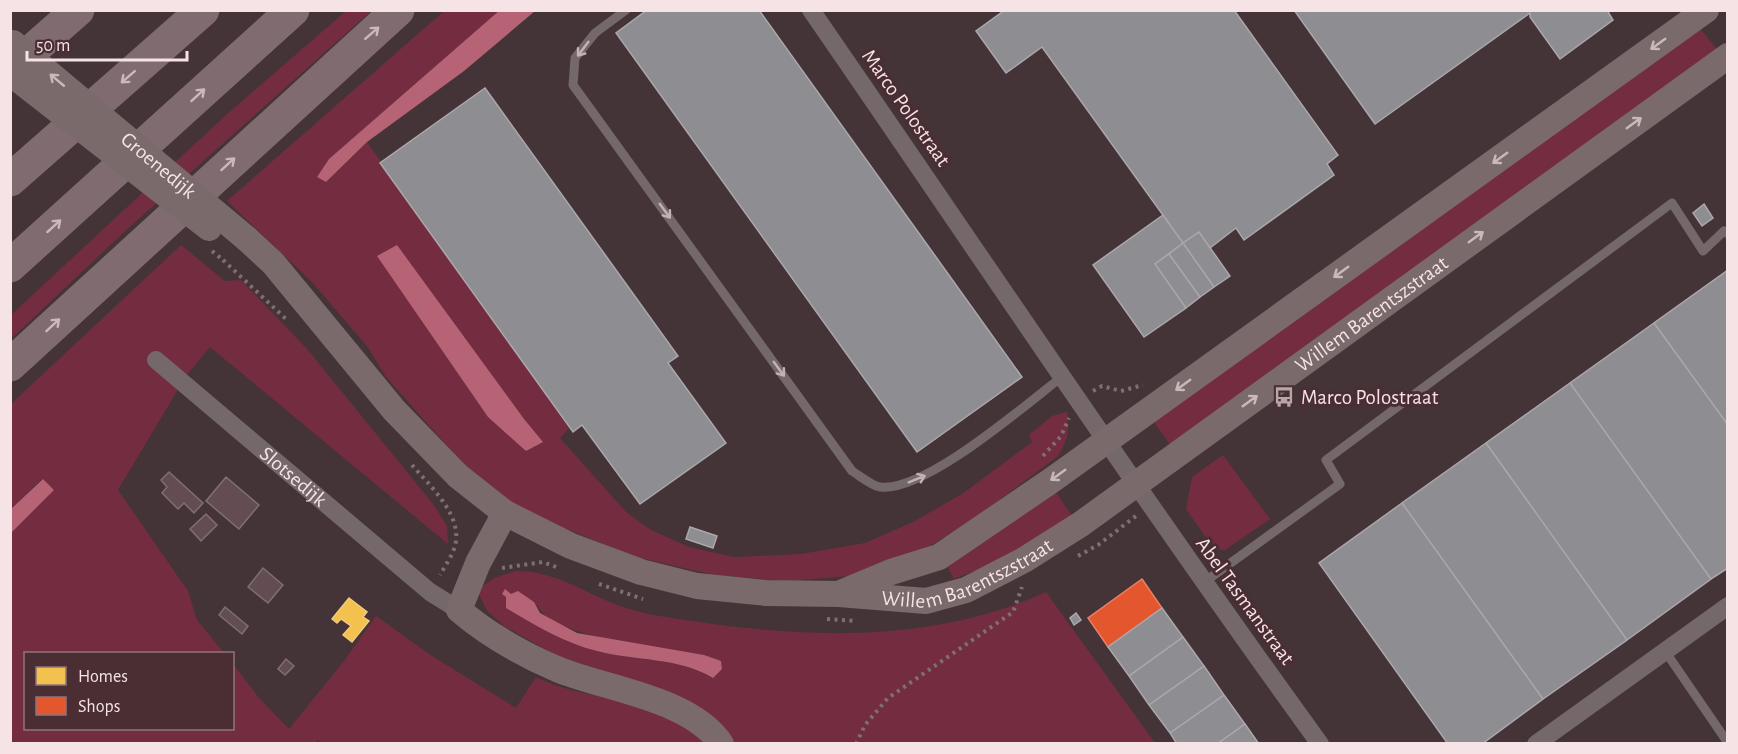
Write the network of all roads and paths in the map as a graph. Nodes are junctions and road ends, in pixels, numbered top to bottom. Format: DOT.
graph roads {
  1 [pos="78,10"];
  2 [pos="203,10"];
  3 [pos="293,10"];
  4 [pos="398,10"];
  5 [pos="626,10"];
  6 [pos="811,10"];
  7 [pos="1706,10"];
  8 [pos="1728,56"];
  9 [pos="11,57"];
  10 [pos="10,180"];
  11 [pos="1728,234"];
  12 [pos="10,266"];
  13 [pos="156,360"];
  14 [pos="10,365"];
  15 [pos="1063,376"];
  16 [pos="1106,441"];
  17 [pos="1134,484"];
  18 [pos="505,513"];
  19 [pos="455,548"];
  20 [pos="1203,583"];
  21 [pos="1022,587"];
  22 [pos="430,592"];
  23 [pos="839,594"];
  24 [pos="1728,606"];
  25 [pos="459,610"];
  26 [pos="1665,651"];
  27 [pos="1728,743"];
  28 [pos="721,744"];
  29 [pos="856,744"];
  30 [pos="1320,744"];
  31 [pos="1536,744"];
  1 -- 9 [label="highway"];
  2 -- 10 [label="highway, one-way"];
  12 -- 3 [label="highway, one-way"];
  14 -- 4 [label="highway, one-way"];
  5 -- 15 [label="lane, one-way"];
  6 -- 15 [label="street, Marco Polostraat"];
  7 -- 16 [label="main road, Willem Barentszstraat, one-way"];
  17 -- 8 [label="main road, Willem Barentszstraat, one-way"];
  9 -- 18 [label="main road, Groenedijk, bridge"];
  11 -- 20 [label="lane"];
  13 -- 22 [label="street, Slotsedijk"];
  15 -- 16 [label="street, Marco Polostraat"];
  16 -- 17 [label="street, Abel Tasmanstraat"];
  16 -- 23 [label="main road, Willem Barentszstraat, one-way"];
  17 -- 20 [label="street, Abel Tasmanstraat"];
  17 -- 23 [label="main road, Willem Barentszstraat"];
  18 -- 23 [label="main road, Willem Barentszstraat"];
  18 -- 25 [label="main road"];
  19 -- 22 [label="path"];
  20 -- 30 [label="street, Abel Tasmanstraat"];
  21 -- 29 [label="path"];
  22 -- 25 [label="street, Slotsedijk"];
  24 -- 26 [label="street"];
  25 -- 28 [label="main road, Slotsedijk"];
  26 -- 27 [label="lane"];
  26 -- 31 [label="street"];
}
